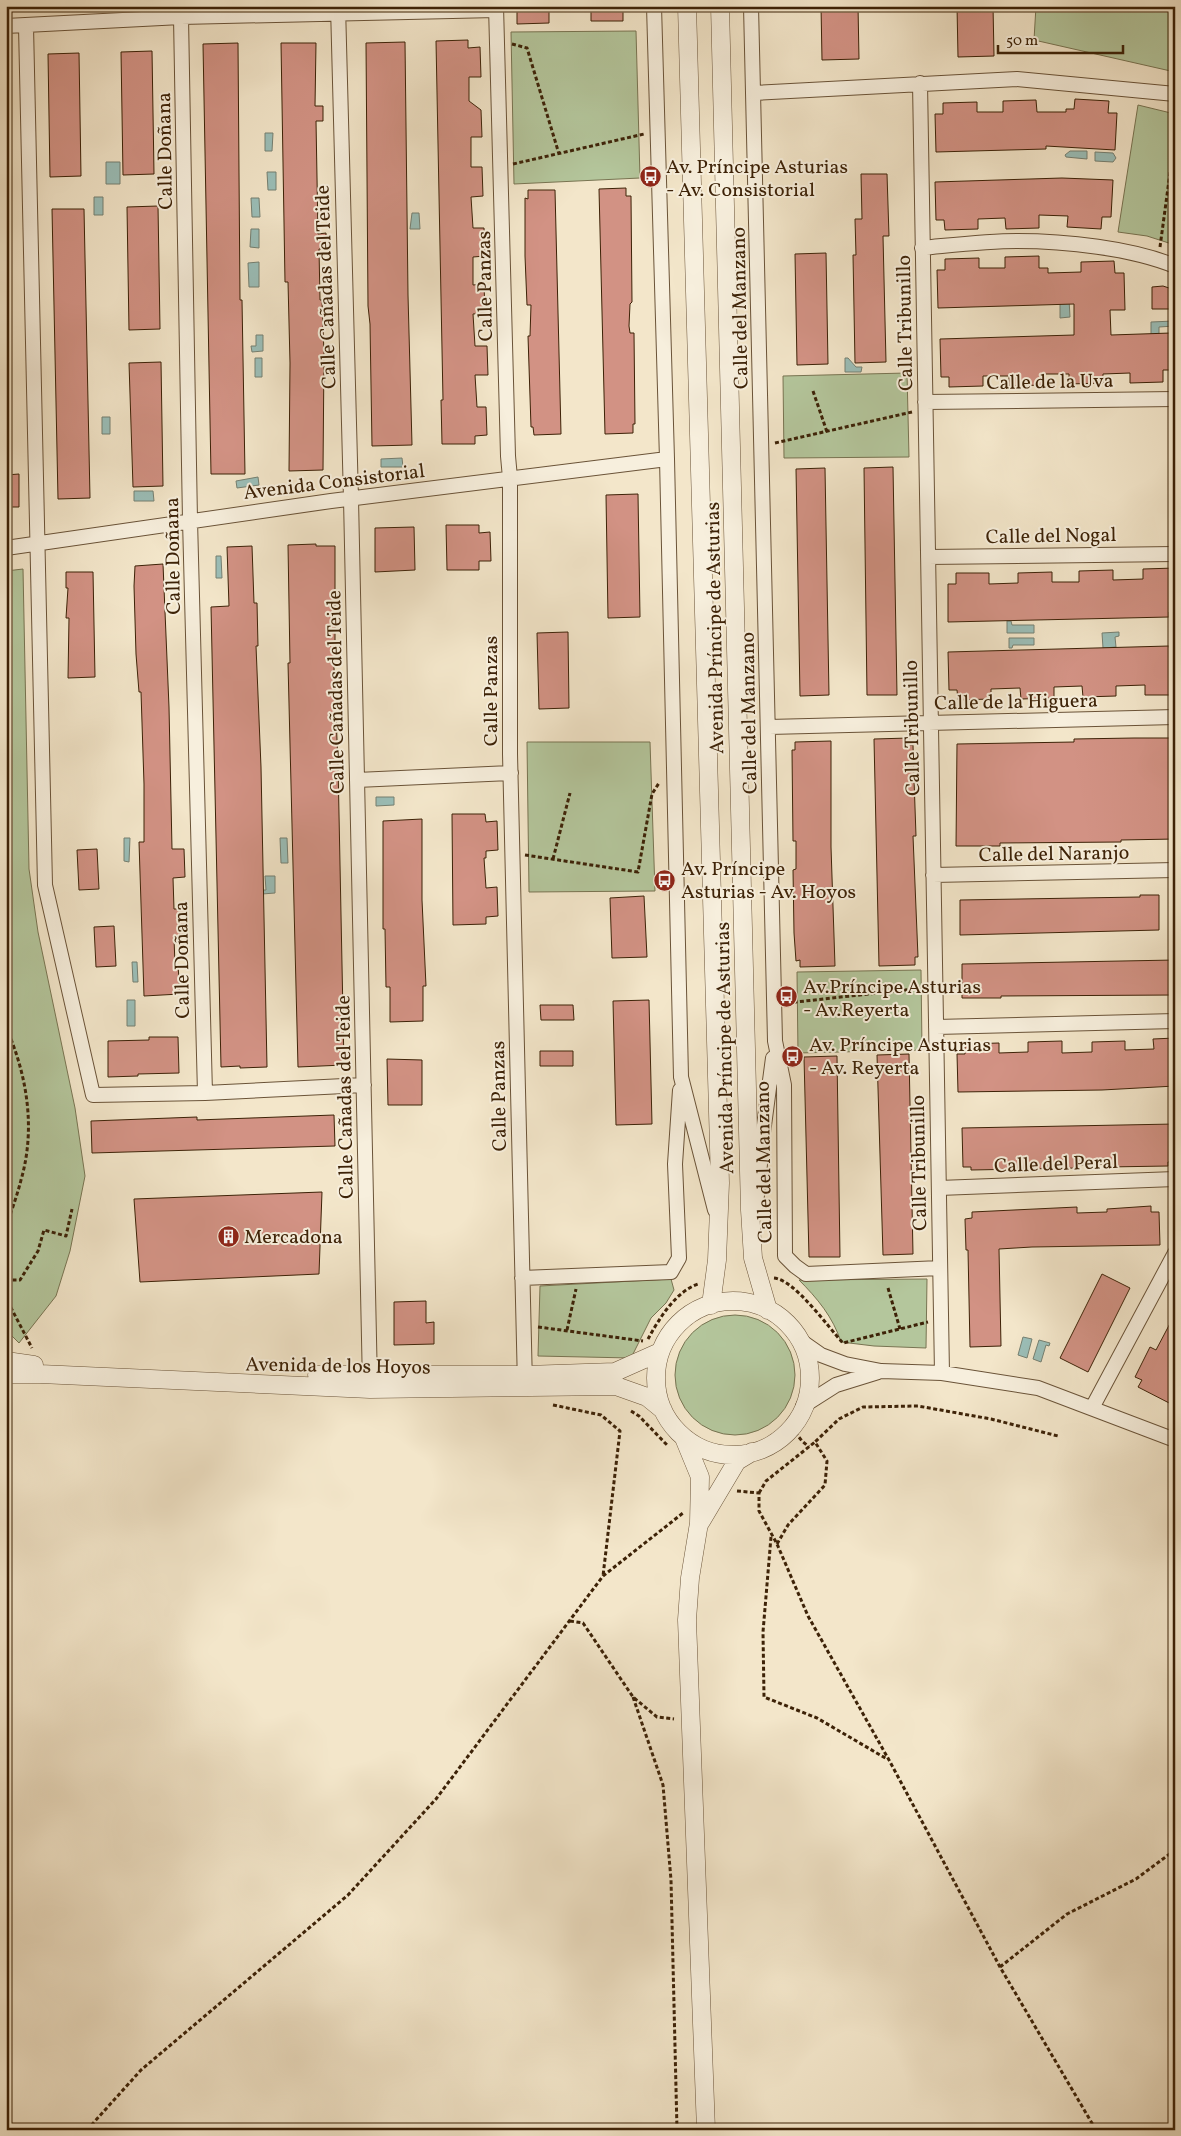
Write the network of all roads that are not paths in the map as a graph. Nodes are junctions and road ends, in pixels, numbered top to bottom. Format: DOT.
graph roads {
  1 [pos="654,6"];
  2 [pos="688,6"];
  3 [pos="720,6"];
  4 [pos="751,6"];
  5 [pos="496,8"];
  6 [pos="338,10"];
  7 [pos="182,18"];
  8 [pos="6,26"];
  9 [pos="26,26"];
  10 [pos="920,83"];
  11 [pos="754,93"];
  12 [pos="1175,94"];
  13 [pos="922,248"];
  14 [pos="1175,266"];
  15 [pos="1175,399"];
  16 [pos="925,406"];
  17 [pos="667,459"];
  18 [pos="510,478"];
  19 [pos="351,499"];
  20 [pos="190,520"];
  21 [pos="38,543"];
  22 [pos="6,548"];
  23 [pos="1175,554"];
  24 [pos="928,557"];
  25 [pos="1175,717"];
  26 [pos="931,723"];
  27 [pos="769,728"];
  28 [pos="511,773"];
  29 [pos="357,780"];
  30 [pos="1175,870"];
  31 [pos="933,875"];
  32 [pos="1175,1021"];
  33 [pos="936,1027"];
  34 [pos="775,1041"];
  35 [pos="681,1077"];
  36 [pos="364,1085"];
  37 [pos="205,1093"];
  38 [pos="1175,1179"];
  39 [pos="939,1188"];
  40 [pos="718,1220"];
  41 [pos="753,1248"];
  42 [pos="1175,1253"];
  43 [pos="940,1268"];
  44 [pos="522,1278"];
  45 [pos="711,1305"];
  46 [pos="768,1310"];
  47 [pos="801,1341"];
  48 [pos="660,1352"];
  49 [pos="6,1361"];
  50 [pos="881,1371"];
  51 [pos="942,1373"];
  52 [pos="6,1374"];
  53 [pos="525,1382"];
  54 [pos="370,1383"];
  55 [pos="803,1406"];
  56 [pos="1092,1408"];
  57 [pos="662,1410"];
  58 [pos="684,1438"];
  59 [pos="1175,1440"];
  60 [pos="752,1452"];
  61 [pos="700,1523"];
  62 [pos="706,2130"];
  1 -- 17 [label="street, Avenida Príncipe de Asturias"];
  2 -- 40 [label="street, Avenida Príncipe de Asturias"];
  3 -- 41 [label="street, Avenida Príncipe de Asturias"];
  4 -- 11 [label="street, Calle del Manzano"];
  5 -- 6 [label="street"];
  5 -- 18 [label="street, Calle Panzas"];
  6 -- 7 [label="street"];
  6 -- 19 [label="street, Calle Cañadas del Teide"];
  7 -- 9 [label="street"];
  7 -- 20 [label="street, Calle Doñana"];
  8 -- 9 [label="street"];
  9 -- 21 [label="street"];
  10 -- 11 [label="street"];
  10 -- 12 [label="street"];
  10 -- 13 [label="street, Calle Tribunillo"];
  11 -- 27 [label="street, Calle del Manzano"];
  13 -- 14 [label="street"];
  13 -- 16 [label="street, Calle Tribunillo"];
  15 -- 16 [label="street, Calle de la Uva"];
  16 -- 24 [label="street, Calle Tribunillo"];
  17 -- 18 [label="street, Avenida Consistorial"];
  17 -- 35 [label="street, Avenida Príncipe de Asturias"];
  18 -- 19 [label="street, Avenida Consistorial"];
  18 -- 28 [label="street, Calle Panzas"];
  19 -- 20 [label="street, Avenida Consistorial"];
  19 -- 29 [label="street, Calle Cañadas del Teide"];
  20 -- 21 [label="street, Avenida Consistorial"];
  20 -- 37 [label="street, Calle Doñana"];
  21 -- 22 [label="street, Avenida Consistorial"];
  21 -- 37 [label="street"];
  23 -- 24 [label="street, Calle del Nogal"];
  24 -- 26 [label="street, Calle Tribunillo"];
  25 -- 26 [label="street, Calle de la Higuera"];
  26 -- 27 [label="street, Calle de la Higuera"];
  26 -- 31 [label="street, Calle Tribunillo"];
  27 -- 34 [label="street, Calle del Manzano"];
  28 -- 29 [label="street"];
  28 -- 44 [label="street, Calle Panzas"];
  29 -- 36 [label="street, Calle Cañadas del Teide"];
  30 -- 31 [label="street, Calle del Naranjo"];
  31 -- 33 [label="street, Calle Tribunillo"];
  32 -- 33 [label="street"];
  33 -- 39 [label="street, Calle Tribunillo"];
  34 -- 41 [label="street, Avenida Príncipe de Asturias"];
  34 -- 43 [label="street, Calle del Manzano"];
  35 -- 40 [label="street, Avenida Príncipe de Asturias"];
  35 -- 44 [label="street, Avenida Príncipe de Asturias"];
  36 -- 37 [label="street"];
  36 -- 54 [label="street, Calle Cañadas del Teide"];
  38 -- 39 [label="street, Calle del Peral"];
  39 -- 43 [label="street, Calle Tribunillo"];
  40 -- 45 [label="street, Avenida Príncipe de Asturias"];
  41 -- 46 [label="street, Avenida Príncipe de Asturias"];
  42 -- 56 [label="street"];
  43 -- 51 [label="street, Calle Tribunillo"];
  44 -- 53 [label="street, Calle Panzas"];
  45 -- 46 [label="street"];
  45 -- 48 [label="street"];
  46 -- 47 [label="street"];
  47 -- 50 [label="street"];
  47 -- 55 [label="street"];
  48 -- 53 [label="street, Avenida de los Hoyos"];
  48 -- 57 [label="street"];
  49 -- 54 [label="street, Avenida de los Hoyos"];
  50 -- 51 [label="street"];
  50 -- 55 [label="street"];
  51 -- 56 [label="street"];
  52 -- 54 [label="street, Avenida de los Hoyos"];
  53 -- 54 [label="street, Avenida de los Hoyos"];
  53 -- 57 [label="street, Avenida de los Hoyos"];
  55 -- 60 [label="street"];
  56 -- 59 [label="street"];
  57 -- 58 [label="street"];
  58 -- 60 [label="street"];
  58 -- 61 [label="street"];
  60 -- 61 [label="street"];
  61 -- 62 [label="street"];
}
